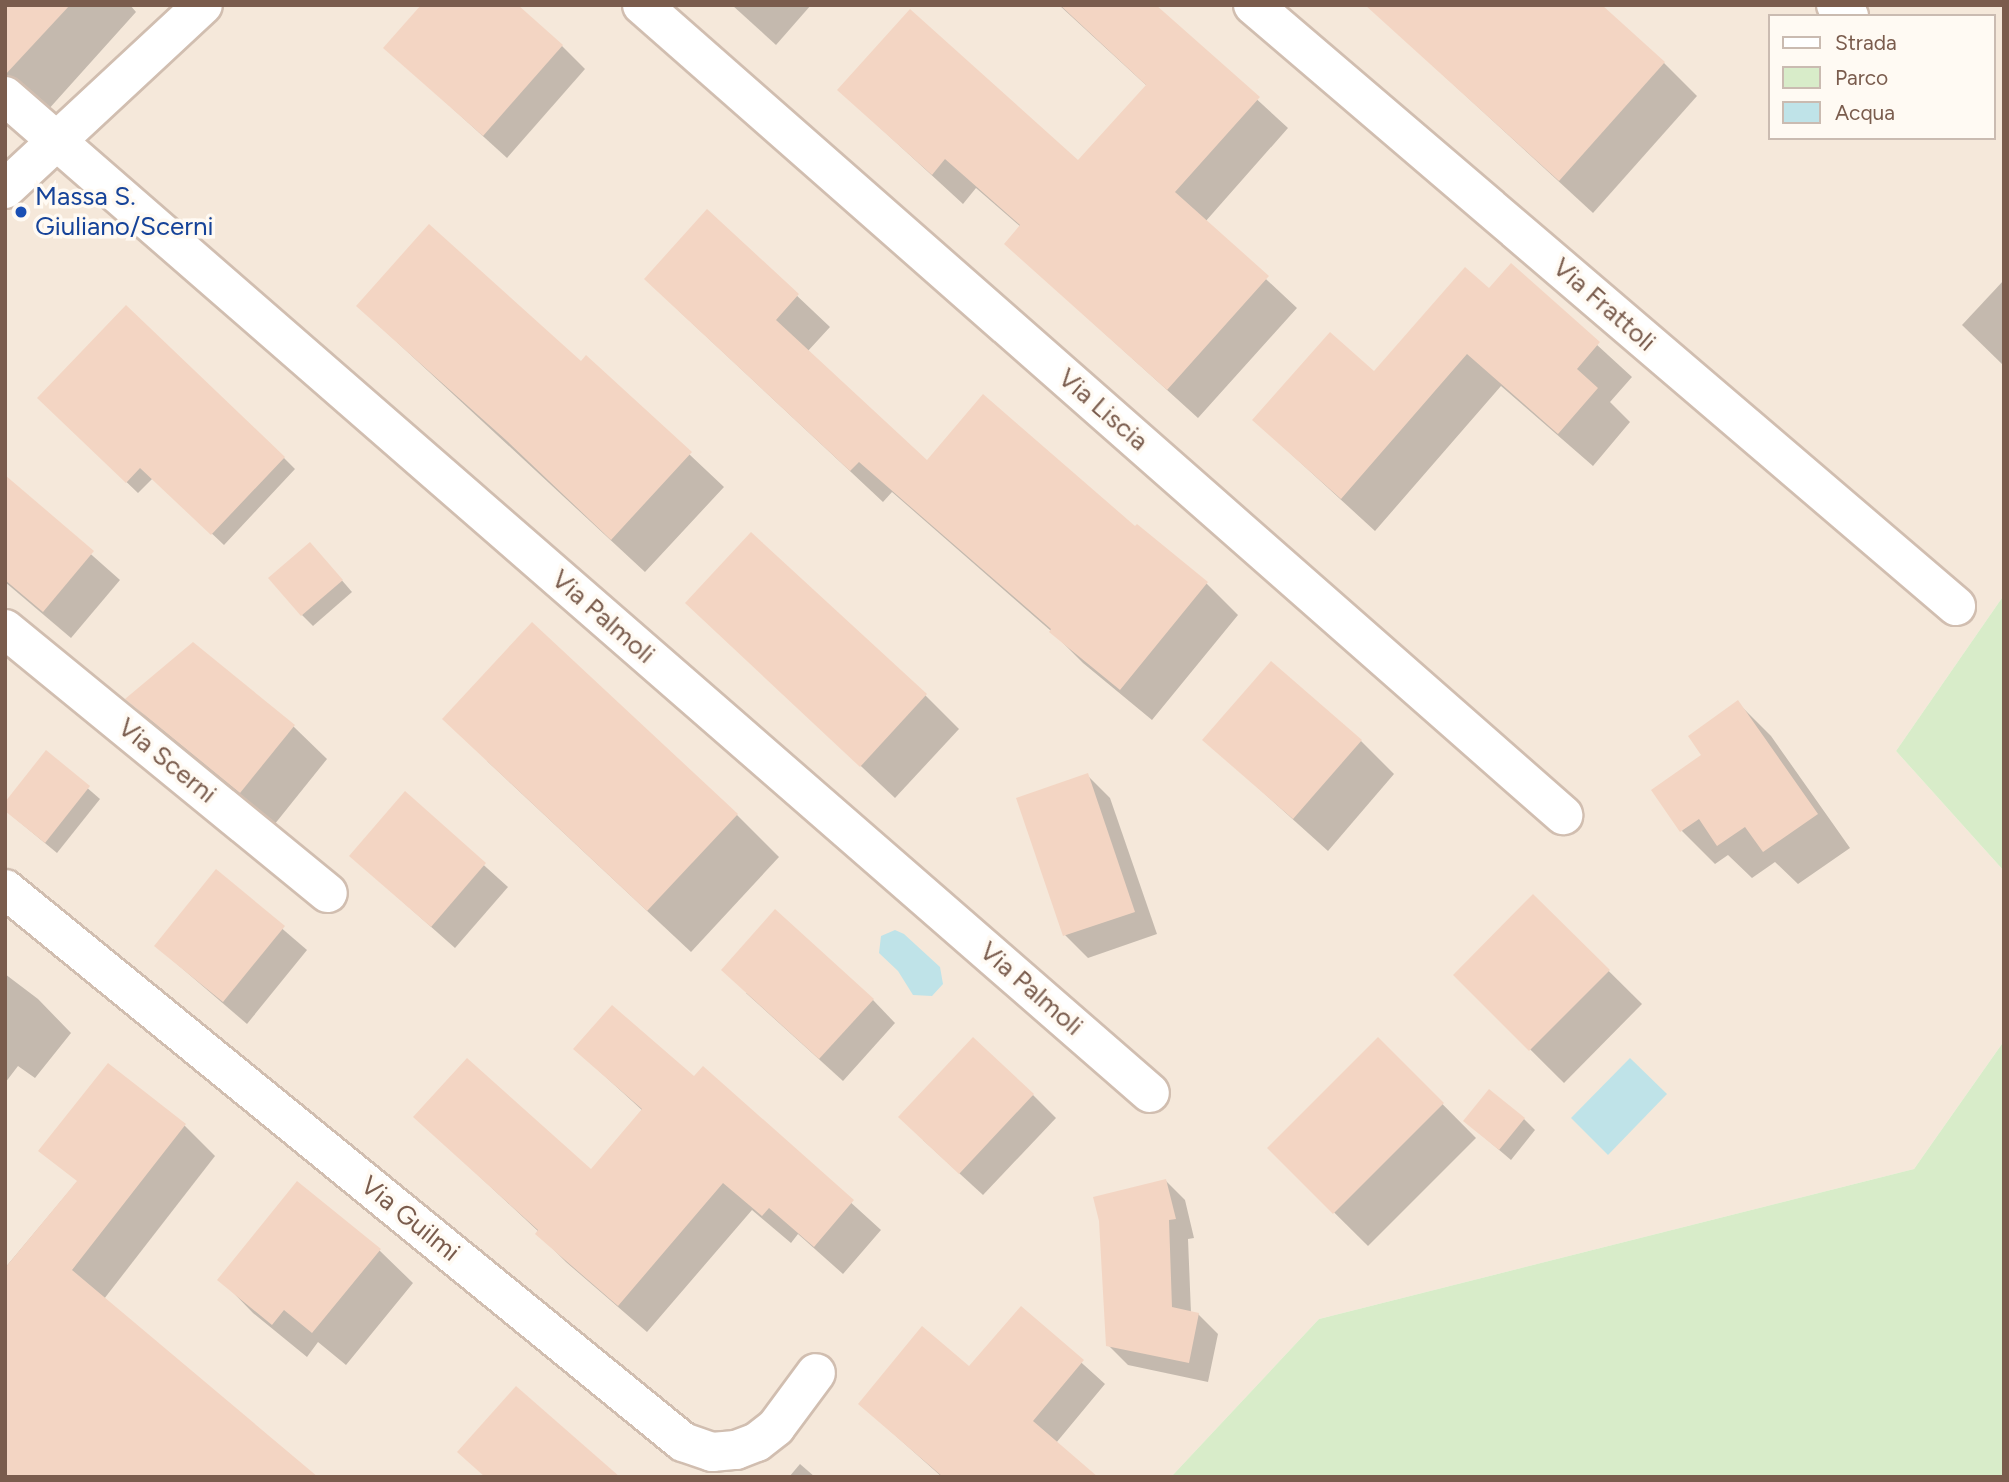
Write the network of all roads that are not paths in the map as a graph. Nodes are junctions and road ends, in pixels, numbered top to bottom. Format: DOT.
graph roads {
  1 [pos="203,5"];
  2 [pos="642,5"];
  3 [pos="1253,5"];
  4 [pos="5,96"];
  5 [pos="58,140"];
  6 [pos="5,190"];
  7 [pos="1956,606"];
  8 [pos="5,629"];
  9 [pos="1563,815"];
  10 [pos="5,889"];
  11 [pos="328,892"];
  12 [pos="1150,1093"];
  13 [pos="816,1373"];
  1 -- 5 [label="street"];
  2 -- 9 [label="street, Via Liscia"];
  3 -- 7 [label="street, Via Frattoli"];
  4 -- 5 [label="street, Via Palmoli"];
  5 -- 6 [label="street"];
  5 -- 12 [label="street, Via Palmoli"];
  8 -- 11 [label="street, Via Scerni"];
  10 -- 13 [label="street, Via Guilmi"];
}
